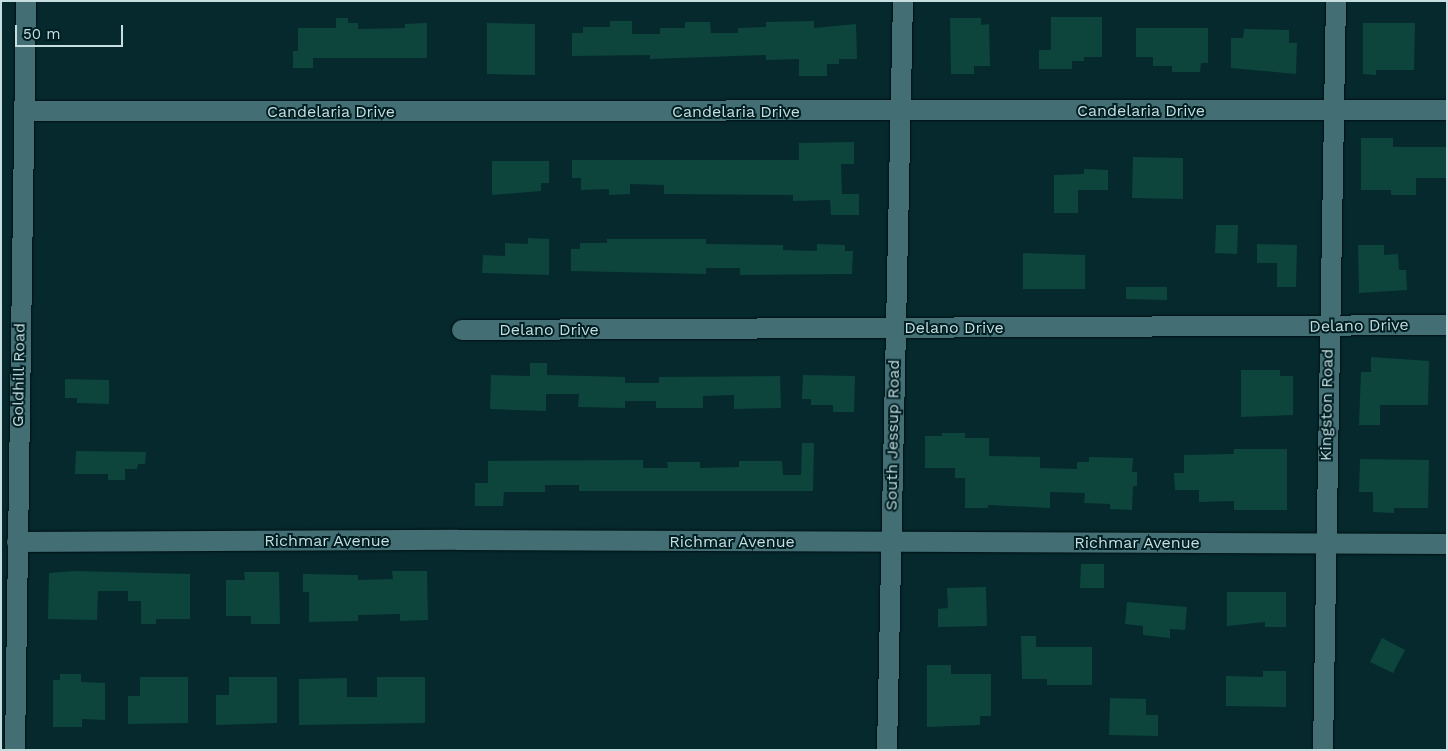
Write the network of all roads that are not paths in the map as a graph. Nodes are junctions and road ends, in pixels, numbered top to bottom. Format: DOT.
graph roads {
  1 [pos="26,1"];
  2 [pos="903,1"];
  3 [pos="1336,1"];
  4 [pos="1334,110"];
  5 [pos="1447,110"];
  6 [pos="25,111"];
  7 [pos="901,111"];
  8 [pos="1447,325"];
  9 [pos="1328,326"];
  10 [pos="894,328"];
  11 [pos="462,330"];
  12 [pos="11,337"];
  13 [pos="17,542"];
  14 [pos="892,543"];
  15 [pos="1326,544"];
  16 [pos="1447,544"];
  17 [pos="15,750"];
  18 [pos="888,750"];
  19 [pos="1322,750"];
  1 -- 6 [label="street, Goldhill Road"];
  2 -- 7 [label="street, South Jessup Road"];
  3 -- 4 [label="street, Kingston Road"];
  4 -- 5 [label="street, Candelaria Drive"];
  4 -- 7 [label="street, Candelaria Drive"];
  4 -- 9 [label="street, Kingston Road"];
  6 -- 7 [label="street, Candelaria Drive"];
  6 -- 12 [label="street, Goldhill Road"];
  7 -- 10 [label="street, South Jessup Road"];
  8 -- 9 [label="street, Delano Drive"];
  9 -- 10 [label="street, Delano Drive"];
  9 -- 15 [label="street, Kingston Road"];
  10 -- 11 [label="street, Delano Drive"];
  10 -- 14 [label="street, South Jessup Road"];
  12 -- 13 [label="street, Goldhill Road"];
  13 -- 14 [label="street, Richmar Avenue"];
  13 -- 17 [label="street, Goldhill Road"];
  14 -- 15 [label="street, Richmar Avenue"];
  14 -- 18 [label="street, South Jessup Road"];
  15 -- 16 [label="street, Richmar Avenue"];
  15 -- 19 [label="street, Kingston Road"];
}
